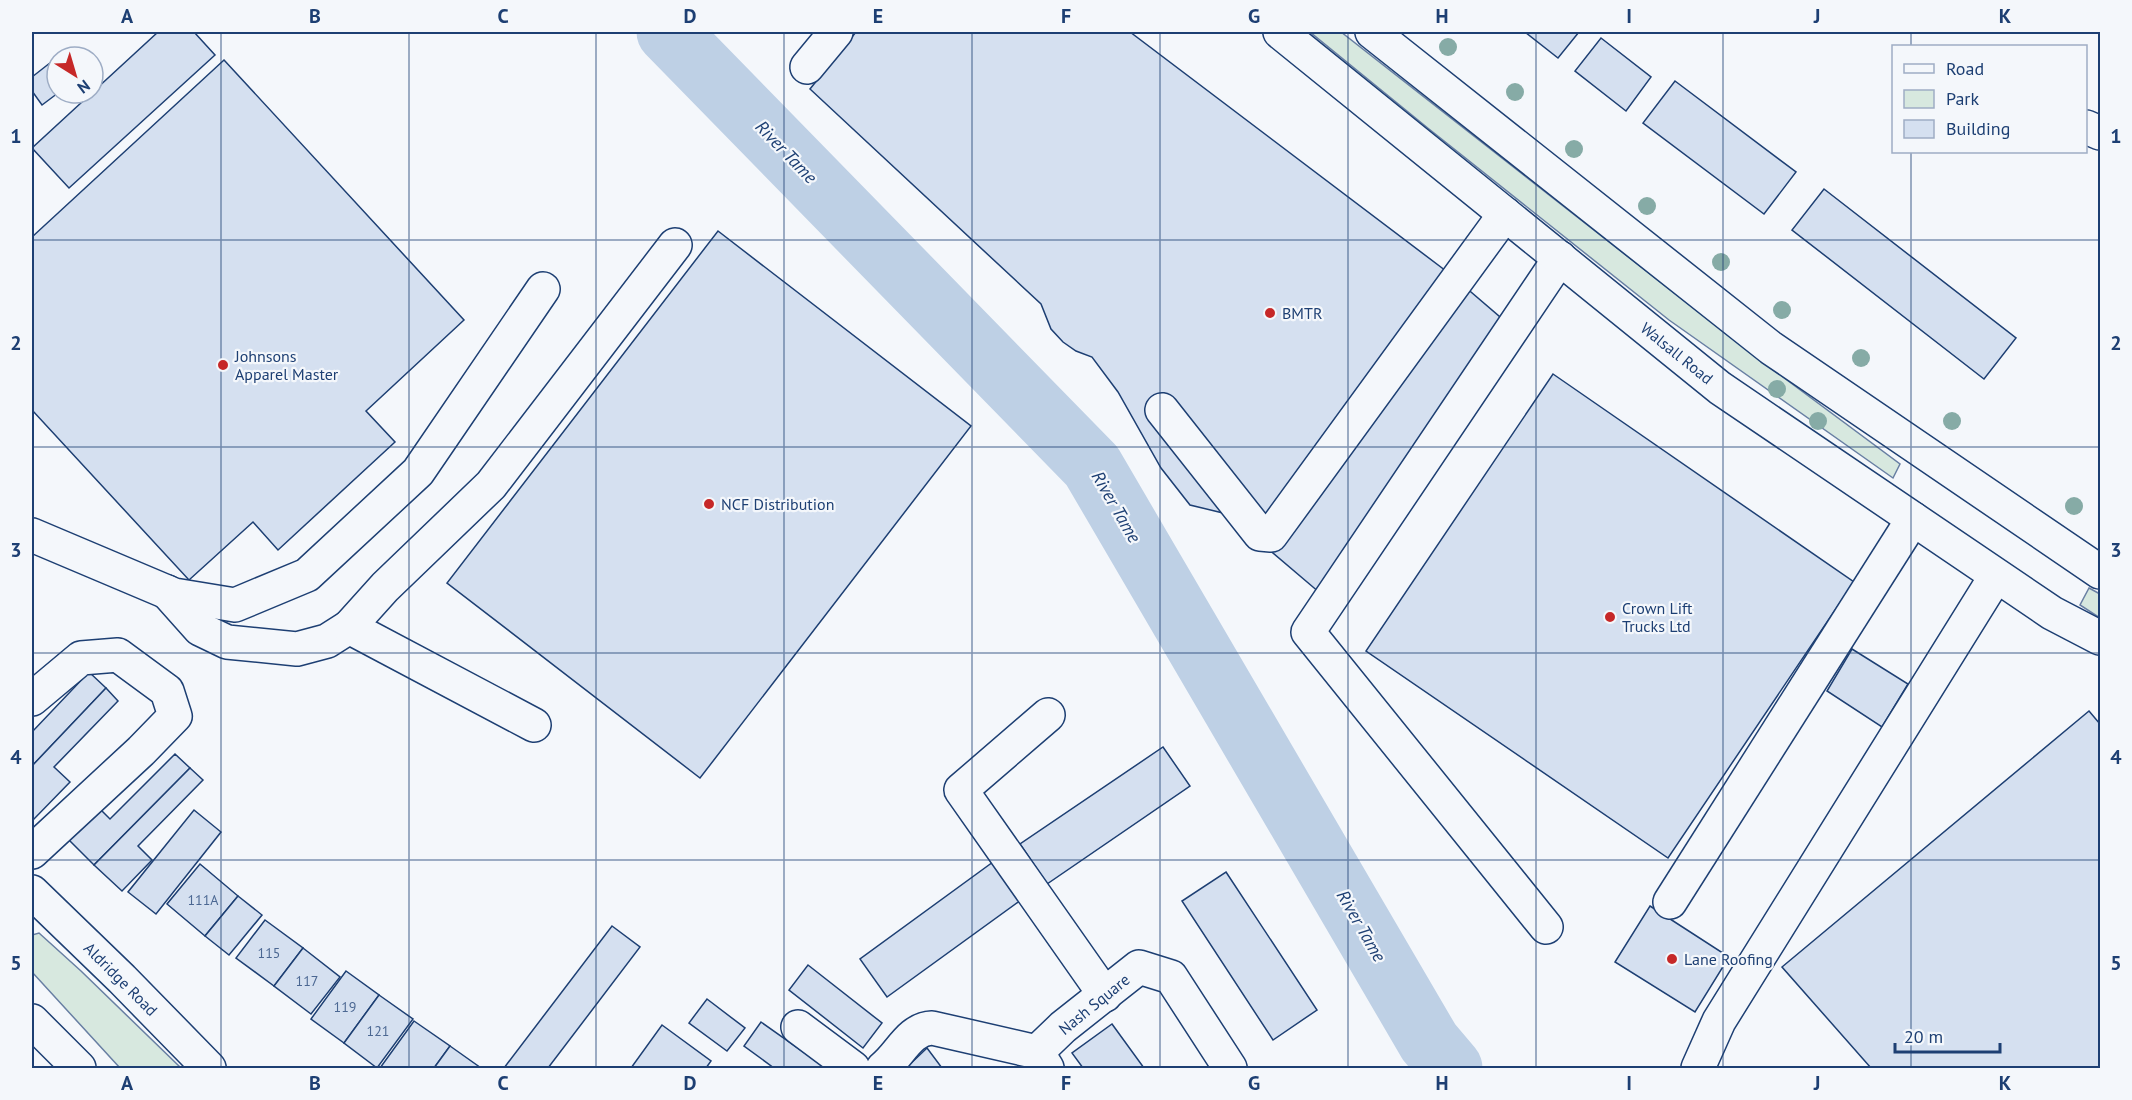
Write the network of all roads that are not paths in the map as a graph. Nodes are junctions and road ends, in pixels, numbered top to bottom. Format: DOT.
graph roads {
  1 [pos="836,32"];
  2 [pos="1280,32"];
  3 [pos="1372,32"];
  4 [pos="807,67"];
  5 [pos="1505,214"];
  6 [pos="675,245"];
  7 [pos="1560,258"];
  8 [pos="543,289"];
  9 [pos="1162,410"];
  10 [pos="1913,519"];
  11 [pos="32,536"];
  12 [pos="2100,572"];
  13 [pos="1996,576"];
  14 [pos="167,592"];
  15 [pos="349,627"];
  16 [pos="2100,638"];
  17 [pos="32,699"];
  18 [pos="1048,715"];
  19 [pos="534,725"];
  20 [pos="32,852"];
  21 [pos="32,892"];
  22 [pos="1671,902"];
  23 [pos="1546,927"];
  24 [pos="1105,995"];
  25 [pos="32,1021"];
  26 [pos="798,1027"];
  27 [pos="1042,1060"];
  28 [pos="78,1068"];
  29 [pos="209,1068"];
  30 [pos="853,1068"];
  31 [pos="883,1068"];
  32 [pos="1230,1068"];
  33 [pos="1698,1068"];
  1 -- 4 [label="main road"];
  2 -- 5 [label="main road, Walsall Road"];
  3 -- 12 [label="main road"];
  5 -- 7 [label="main road, Walsall Road"];
  5 -- 9 [label="main road"];
  6 -- 15 [label="main road"];
  7 -- 10 [label="main road, Walsall Road"];
  7 -- 23 [label="main road"];
  8 -- 14 [label="main road"];
  10 -- 13 [label="main road, Walsall Road"];
  10 -- 22 [label="main road"];
  11 -- 14 [label="main road"];
  13 -- 16 [label="main road, Walsall Road"];
  13 -- 33 [label="main road"];
  14 -- 15 [label="main road"];
  15 -- 19 [label="main road"];
  17 -- 20 [label="main road"];
  18 -- 24 [label="main road"];
  21 -- 29 [label="main road, Aldridge Road"];
  24 -- 27 [label="main road, Nash Square"];
  24 -- 32 [label="main road, Nash Square"];
  25 -- 28 [label="main road"];
  26 -- 30 [label="main road"];
  27 -- 31 [label="main road"];
}
